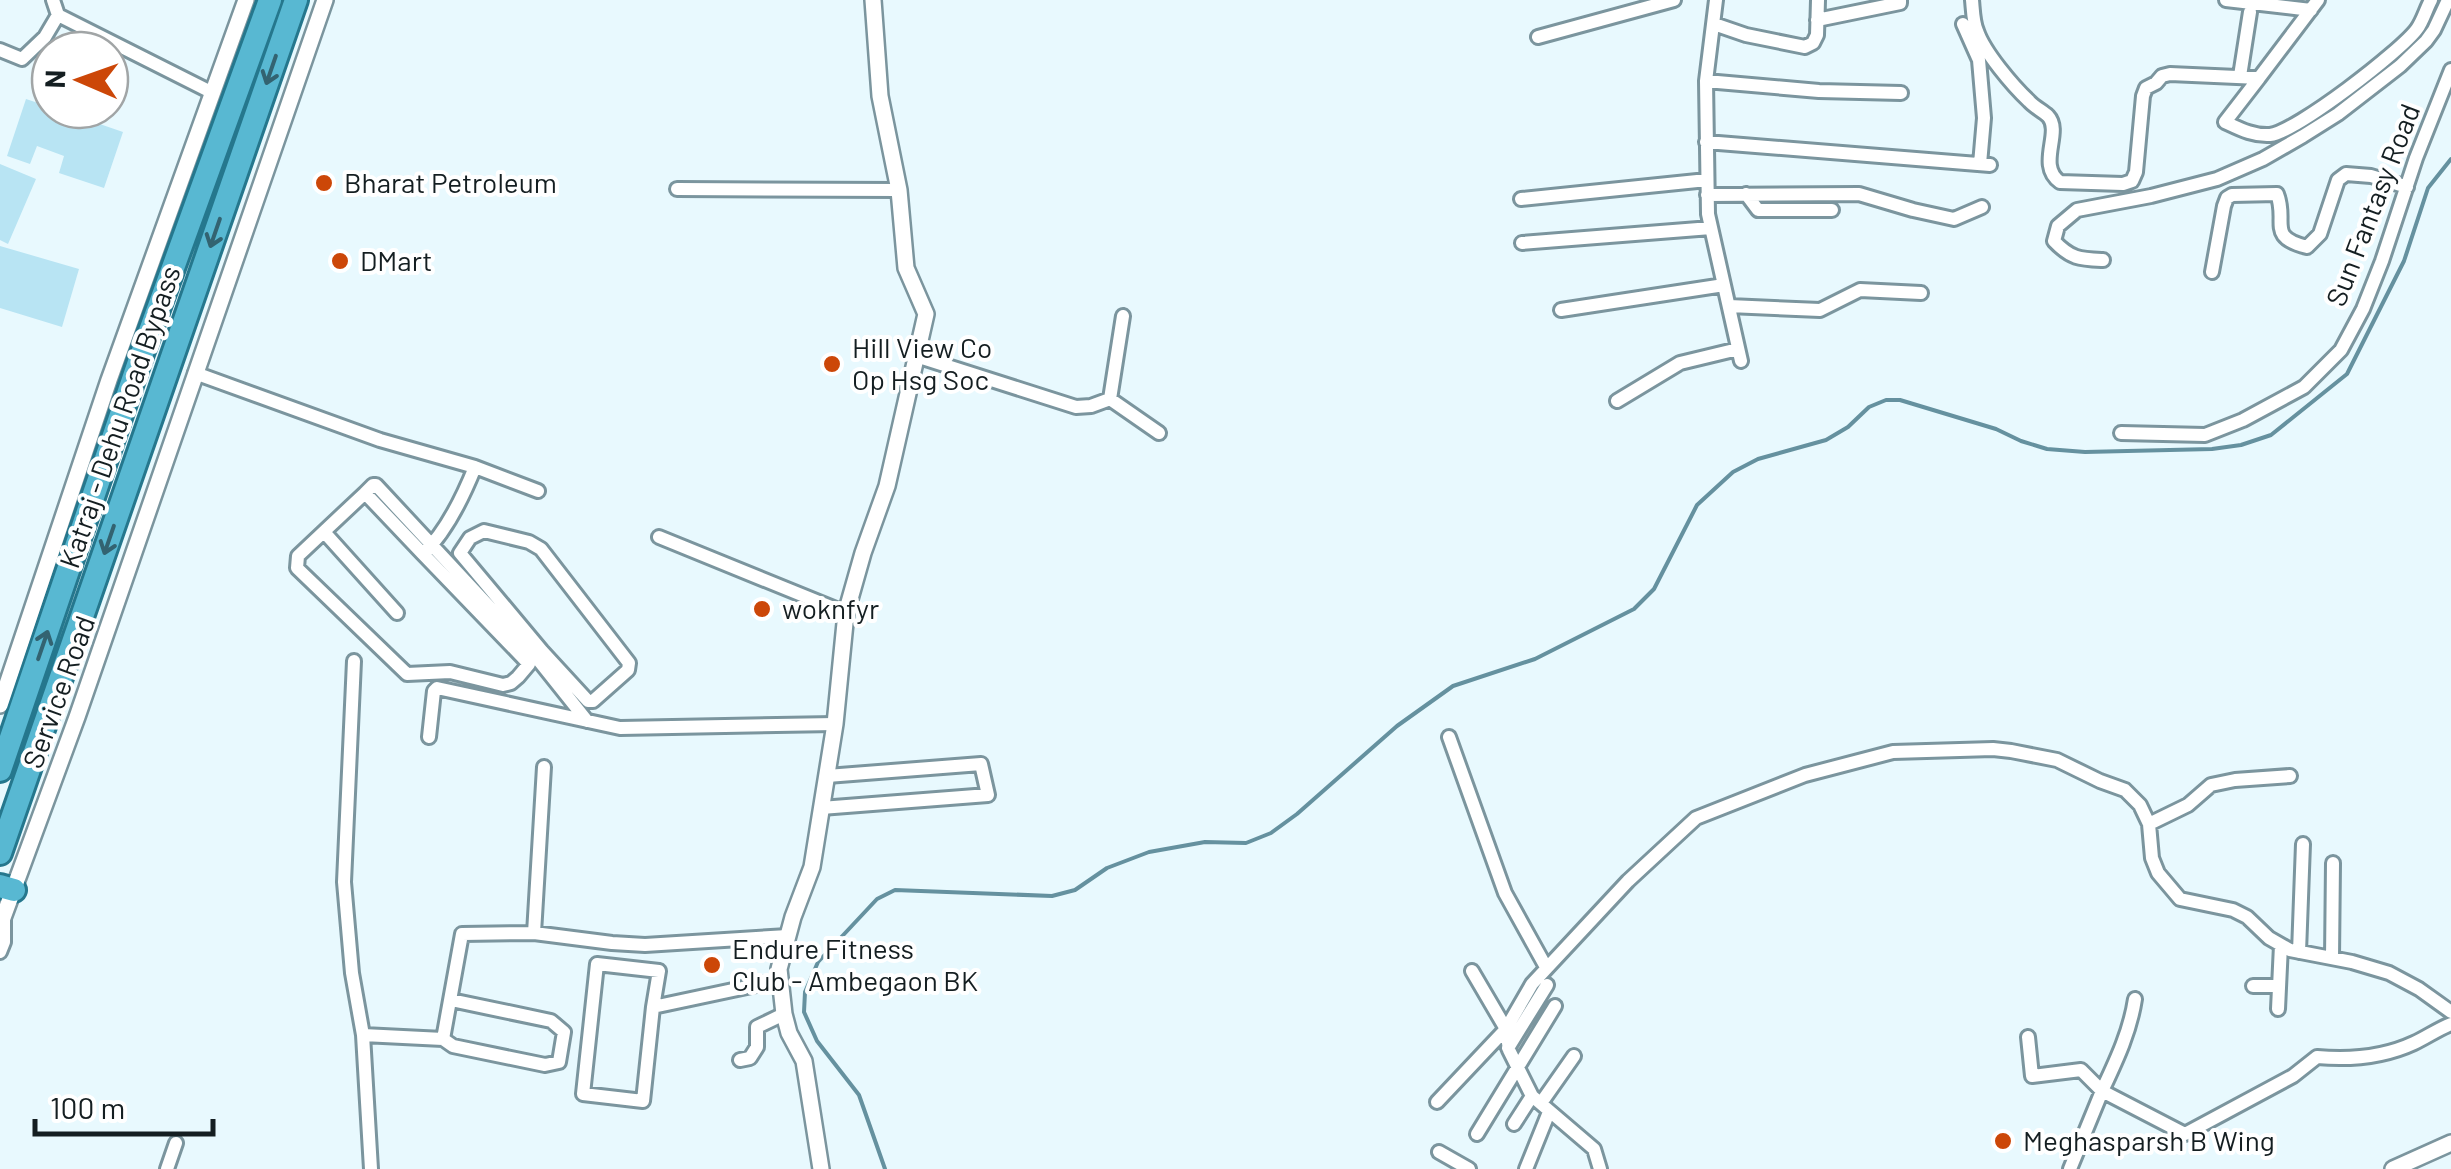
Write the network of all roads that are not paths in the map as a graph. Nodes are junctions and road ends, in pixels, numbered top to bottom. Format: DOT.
graph roads {
  1 [pos="53,0"];
  2 [pos="246,0"];
  3 [pos="270,0"];
  4 [pos="296,0"];
  5 [pos="325,0"];
  6 [pos="872,0"];
  7 [pos="1674,0"];
  8 [pos="1716,0"];
  9 [pos="1818,0"];
  10 [pos="1900,0"];
  11 [pos="1972,0"];
  12 [pos="2226,0"];
  13 [pos="2430,0"];
  14 [pos="2448,0"];
  15 [pos="2315,5"];
  16 [pos="2250,12"];
  17 [pos="58,15"];
  18 [pos="1817,20"];
  19 [pos="1714,24"];
  20 [pos="1963,24"];
  21 [pos="1538,37"];
  22 [pos="0,50"];
  23 [pos="2451,70"];
  24 [pos="2240,76"];
  25 [pos="2260,78"];
  26 [pos="1706,80"];
  27 [pos="212,92"];
  28 [pos="1901,94"];
  29 [pos="1706,142"];
  30 [pos="1706,180"];
  31 [pos="2407,187"];
  32 [pos="677,189"];
  33 [pos="900,190"];
  34 [pos="1746,194"];
  35 [pos="1707,195"];
  36 [pos="1521,199"];
  37 [pos="1982,207"];
  38 [pos="1832,210"];
  39 [pos="1711,228"];
  40 [pos="174,231"];
  41 [pos="1522,243"];
  42 [pos="2104,260"];
  43 [pos="2212,272"];
  44 [pos="1724,285"];
  45 [pos="1920,293"];
  46 [pos="1729,306"];
  47 [pos="1561,310"];
  48 [pos="1124,316"];
  49 [pos="916,356"];
  50 [pos="195,373"];
  51 [pos="1110,399"];
  52 [pos="1617,400"];
  53 [pos="2121,433"];
  54 [pos="1160,434"];
  55 [pos="475,467"];
  56 [pos="538,491"];
  57 [pos="325,533"];
  58 [pos="659,536"];
  59 [pos="428,549"];
  60 [pos="397,613"];
  61 [pos="846,613"];
  62 [pos="535,657"];
  63 [pos="354,661"];
  64 [pos="11,687"];
  65 [pos="0,705"];
  66 [pos="588,722"];
  67 [pos="835,724"];
  68 [pos="1449,737"];
  69 [pos="428,738"];
  70 [pos="544,767"];
  71 [pos="0,770"];
  72 [pos="827,776"];
  73 [pos="2290,776"];
  74 [pos="822,808"];
  75 [pos="2150,824"];
  76 [pos="2303,844"];
  77 [pos="0,853"];
  78 [pos="2333,863"];
  79 [pos="7,888"];
  80 [pos="2,921"];
  81 [pos="534,934"];
  82 [pos="788,936"];
  83 [pos="2281,944"];
  84 [pos="0,952"];
  85 [pos="2299,952"];
  86 [pos="2332,958"];
  87 [pos="1546,967"];
  88 [pos="1472,971"];
  89 [pos="780,980"];
  90 [pos="1548,985"];
  91 [pos="2253,986"];
  92 [pos="2279,986"];
  93 [pos="2135,999"];
  94 [pos="452,1000"];
  95 [pos="1555,1006"];
  96 [pos="653,1007"];
  97 [pos="2278,1008"];
  98 [pos="2451,1012"];
  99 [pos="784,1014"];
  100 [pos="2451,1024"];
  101 [pos="1506,1029"];
  102 [pos="363,1035"];
  103 [pos="2028,1036"];
  104 [pos="443,1039"];
  105 [pos="1508,1048"];
  106 [pos="1574,1056"];
  107 [pos="740,1060"];
  108 [pos="1517,1068"];
  109 [pos="2102,1091"];
  110 [pos="1436,1102"];
  111 [pos="1541,1104"];
  112 [pos="1514,1124"];
  113 [pos="1477,1134"];
  114 [pos="176,1143"];
  115 [pos="2451,1143"];
  116 [pos="1438,1152"];
  117 [pos="167,1169"];
  118 [pos="371,1169"];
  119 [pos="822,1169"];
  120 [pos="1469,1169"];
  121 [pos="1526,1169"];
  122 [pos="1600,1169"];
  123 [pos="2070,1169"];
  124 [pos="2393,1169"];
  1 -- 17 [label="street"];
  2 -- 27 [label="street"];
  3 -- 40 [label="highway, Katraj - Dehu Road Bypass"];
  4 -- 77 [label="highway, Katraj - Dehu Road Bypass, one-way"];
  5 -- 50 [label="street, Service Road"];
  6 -- 33 [label="street"];
  7 -- 21 [label="street"];
  8 -- 19 [label="street"];
  9 -- 18 [label="street"];
  10 -- 18 [label="street"];
  11 -- 24 [label="street"];
  12 -- 15 [label="street"];
  13 -- 25 [label="street"];
  14 -- 42 [label="street"];
  15 -- 25 [label="street"];
  16 -- 24 [label="street"];
  17 -- 22 [label="street"];
  17 -- 27 [label="street"];
  18 -- 19 [label="street"];
  19 -- 26 [label="street"];
  20 -- 29 [label="street"];
  23 -- 31 [label="street, Sun Fantasy Road"];
  24 -- 25 [label="street"];
  26 -- 28 [label="street"];
  26 -- 29 [label="street"];
  27 -- 40 [label="street"];
  29 -- 30 [label="street"];
  30 -- 35 [label="street"];
  30 -- 36 [label="street"];
  31 -- 43 [label="street"];
  31 -- 53 [label="street, Sun Fantasy Road"];
  32 -- 33 [label="street"];
  33 -- 49 [label="street"];
  34 -- 35 [label="street"];
  34 -- 37 [label="street"];
  34 -- 38 [label="street"];
  35 -- 39 [label="street"];
  39 -- 41 [label="street"];
  39 -- 44 [label="street"];
  40 -- 64 [label="highway, Katraj - Dehu Road Bypass"];
  44 -- 46 [label="street"];
  44 -- 47 [label="street"];
  45 -- 46 [label="street"];
  46 -- 52 [label="street"];
  48 -- 51 [label="street"];
  49 -- 51 [label="street"];
  49 -- 61 [label="street"];
  50 -- 55 [label="street"];
  50 -- 79 [label="street, Service Road"];
  51 -- 54 [label="street"];
  55 -- 56 [label="street"];
  55 -- 59 [label="street"];
  57 -- 59 [label="street"];
  57 -- 60 [label="street"];
  57 -- 62 [label="street"];
  58 -- 61 [label="street"];
  59 -- 62 [label="street"];
  61 -- 67 [label="street"];
  62 -- 62 [label="street"];
  62 -- 66 [label="street"];
  63 -- 102 [label="street"];
  64 -- 65 [label="street"];
  64 -- 71 [label="highway, Katraj - Dehu Road Bypass"];
  66 -- 67 [label="street"];
  66 -- 69 [label="street"];
  67 -- 72 [label="street"];
  68 -- 87 [label="street"];
  70 -- 81 [label="street"];
  72 -- 74 [label="street"];
  72 -- 74 [label="street"];
  73 -- 75 [label="street"];
  74 -- 82 [label="street"];
  75 -- 83 [label="street"];
  75 -- 87 [label="street"];
  76 -- 85 [label="street"];
  78 -- 86 [label="street"];
  79 -- 80 [label="street, Service Road"];
  80 -- 84 [label="street"];
  81 -- 82 [label="street"];
  81 -- 94 [label="street"];
  82 -- 89 [label="street"];
  83 -- 85 [label="street"];
  83 -- 92 [label="street"];
  85 -- 86 [label="street"];
  86 -- 98 [label="street"];
  87 -- 101 [label="street"];
  88 -- 101 [label="street"];
  89 -- 96 [label="street"];
  89 -- 99 [label="street"];
  90 -- 105 [label="street"];
  91 -- 92 [label="street"];
  92 -- 97 [label="street"];
  93 -- 109 [label="street"];
  94 -- 104 [label="street"];
  94 -- 104 [label="street"];
  95 -- 108 [label="street"];
  96 -- 96 [label="street"];
  99 -- 107 [label="street"];
  99 -- 119 [label="street"];
  100 -- 109 [label="street"];
  101 -- 105 [label="street"];
  101 -- 110 [label="street"];
  102 -- 104 [label="street"];
  102 -- 118 [label="street"];
  103 -- 109 [label="street"];
  105 -- 108 [label="street"];
  106 -- 111 [label="street"];
  108 -- 111 [label="street"];
  108 -- 113 [label="street"];
  109 -- 123 [label="street"];
  111 -- 112 [label="street"];
  111 -- 121 [label="street"];
  111 -- 122 [label="street"];
  114 -- 117 [label="street"];
  115 -- 124 [label="street"];
  116 -- 120 [label="street"];
}
